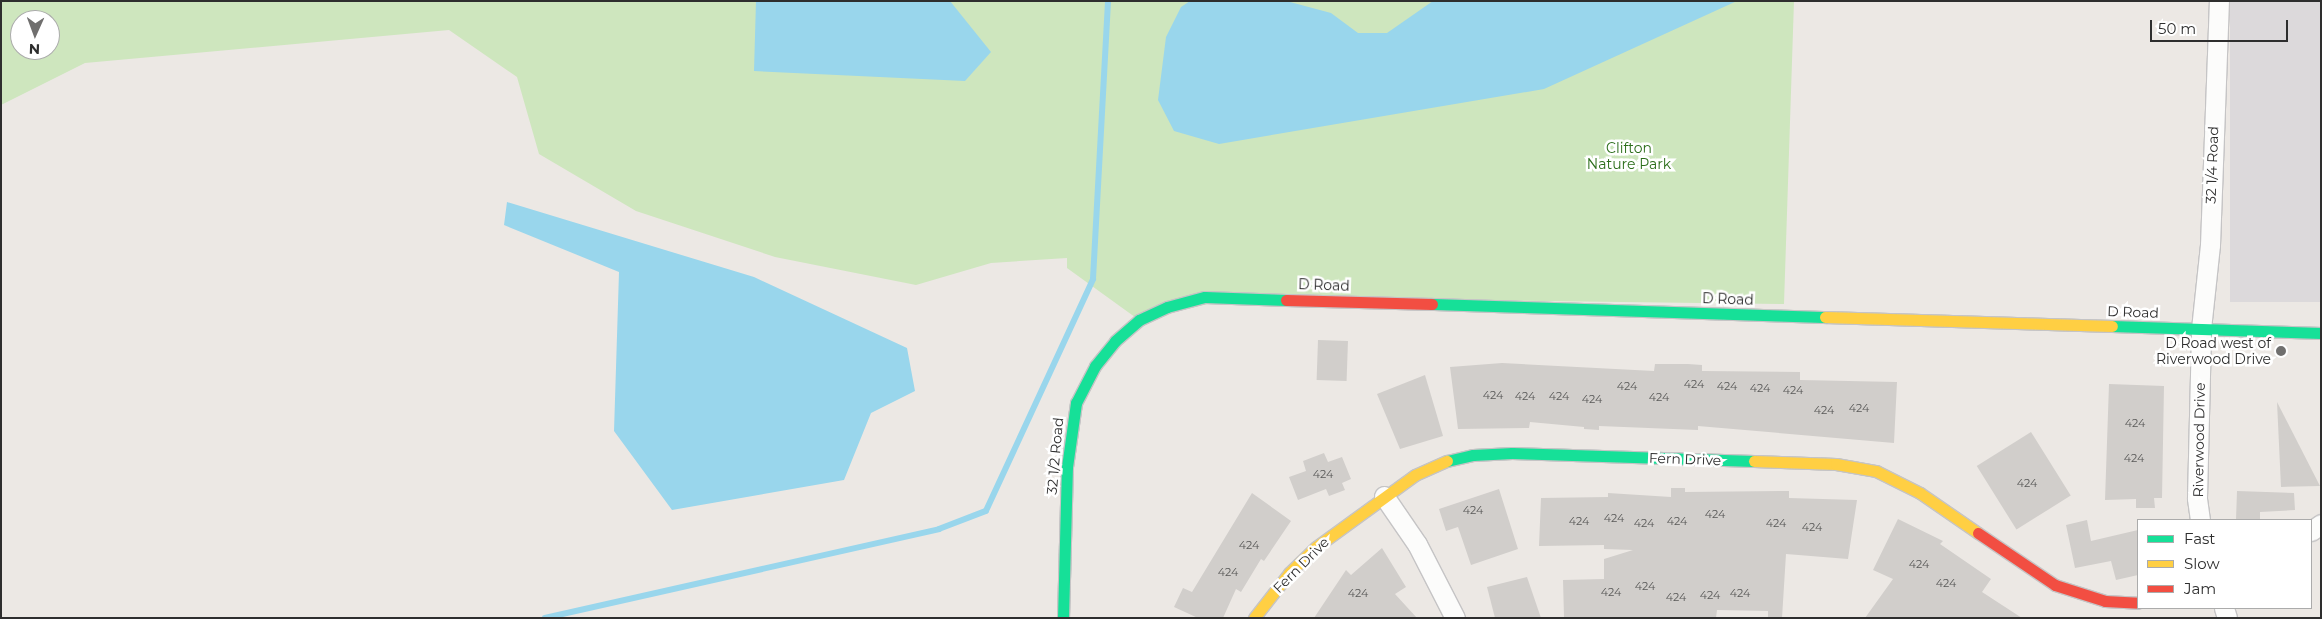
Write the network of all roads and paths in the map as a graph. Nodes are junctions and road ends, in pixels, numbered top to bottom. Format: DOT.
graph roads {
  1 [pos="2219,1"];
  2 [pos="1139,320"];
  3 [pos="2201,329"];
  4 [pos="2321,333"];
  5 [pos="1384,496"];
  6 [pos="2200,519"];
  7 [pos="2137,603"];
  8 [pos="1063,618"];
  9 [pos="1254,618"];
  10 [pos="1455,618"];
  1 -- 3 [label="street, 32 1/4 Road"];
  2 -- 3 [label="street, D Road"];
  2 -- 8 [label="street, 32 1/2 Road"];
  3 -- 4 [label="street, D Road"];
  3 -- 6 [label="street, Riverwood Drive"];
  5 -- 7 [label="street, Fern Drive"];
  5 -- 9 [label="street, Fern Drive"];
  5 -- 10 [label="street"];
}
